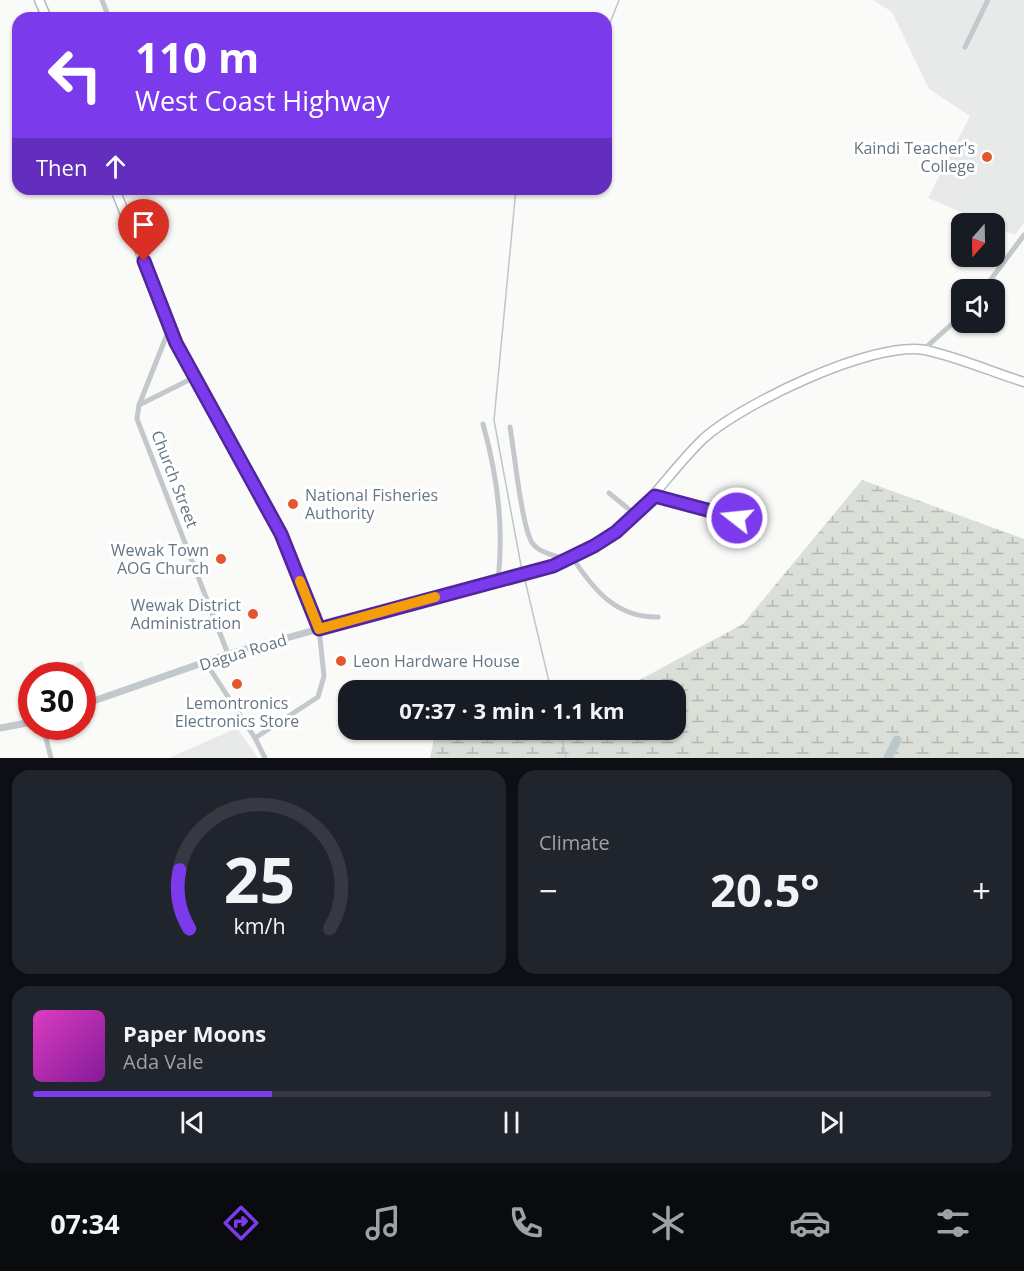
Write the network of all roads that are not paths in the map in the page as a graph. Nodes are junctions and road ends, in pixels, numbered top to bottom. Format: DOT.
graph roads {
  1 [pos="988,0"];
  2 [pos="965,47"];
  3 [pos="117,195"];
  4 [pos="1024,235"];
  5 [pos="991,279"];
  6 [pos="951,325"];
  7 [pos="170,327"];
  8 [pos="923,350"];
  9 [pos="195,377"];
  10 [pos="1024,382"];
  11 [pos="139,405"];
  12 [pos="483,424"];
  13 [pos="510,427"];
  14 [pos="609,493"];
  15 [pos="655,496"];
  16 [pos="636,515"];
  17 [pos="737,518"];
  18 [pos="570,558"];
  19 [pos="498,580"];
  20 [pos="658,617"];
  21 [pos="319,629"];
  22 [pos="228,654"];
  23 [pos="206,663"];
  24 [pos="96,700"];
  25 [pos="18,725"];
  26 [pos="0,728"];
  27 [pos="255,738"];
  28 [pos="46,740"];
  29 [pos="51,758"];
  30 [pos="264,758"];
  1 -- 2 [label="street"];
  3 -- 7 [label="main road"];
  4 -- 5 [label="street"];
  6 -- 8 [label="street"];
  7 -- 9 [label="main road"];
  7 -- 11 [label="street"];
  8 -- 10 [label="main road"];
  8 -- 15 [label="main road, Dagua Road"];
  9 -- 11 [label="street"];
  9 -- 21 [label="main road"];
  11 -- 22 [label="street, Church Street"];
  12 -- 19 [label="street"];
  13 -- 18 [label="street"];
  14 -- 16 [label="street"];
  15 -- 16 [label="main road, Dagua Road"];
  15 -- 17 [label="street"];
  16 -- 18 [label="main road, Dagua Road"];
  18 -- 19 [label="main road, Dagua Road"];
  18 -- 20 [label="street"];
  19 -- 21 [label="main road, Dagua Road"];
  21 -- 22 [label="street, Dagua Road"];
  21 -- 27 [label="street"];
  22 -- 23 [label="street, Dagua Road"];
  23 -- 24 [label="street, Dagua Road"];
  23 -- 27 [label="street"];
  25 -- 26 [label="street"];
  27 -- 30 [label="street"];
  28 -- 29 [label="street"];
}
